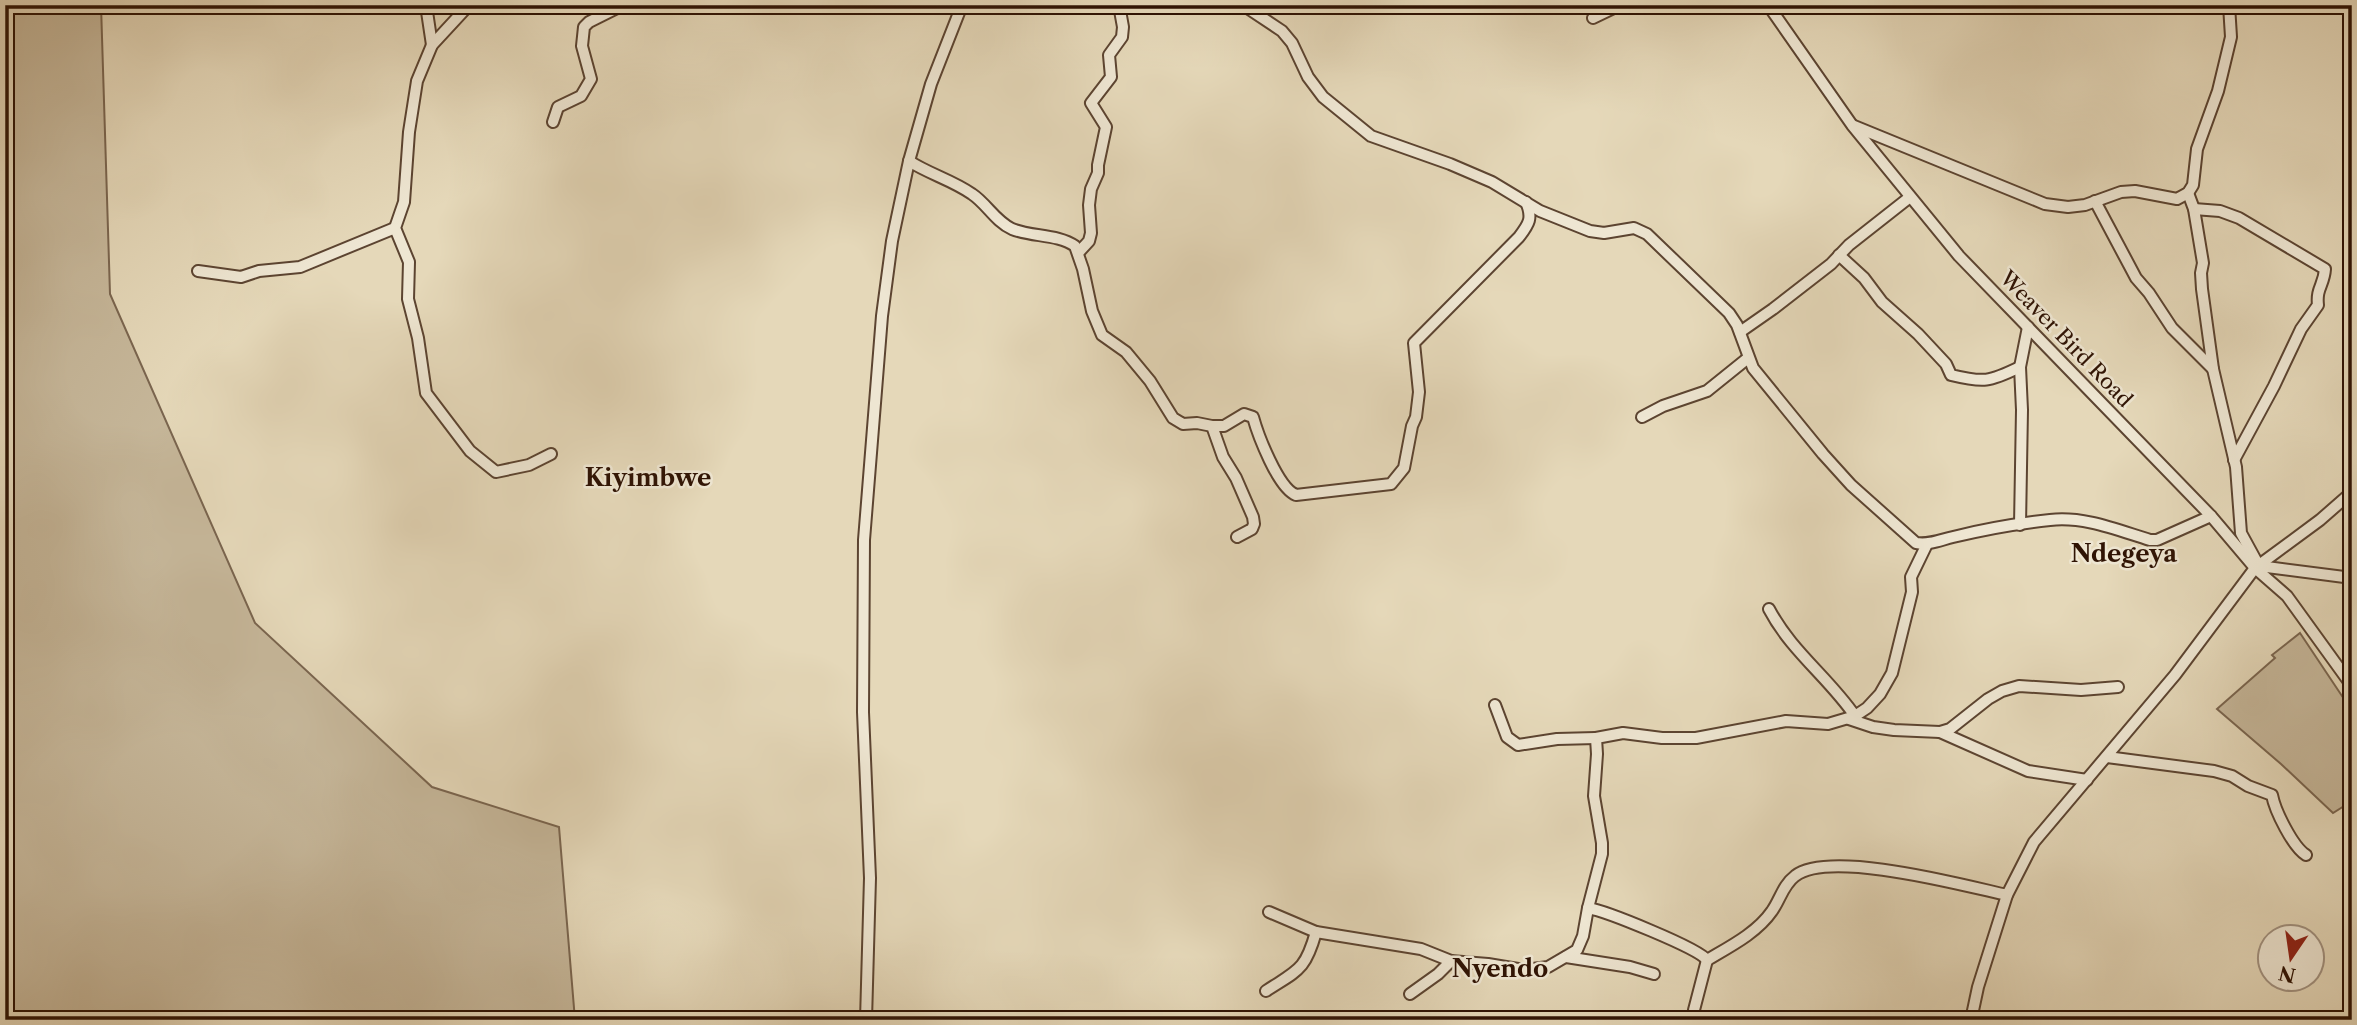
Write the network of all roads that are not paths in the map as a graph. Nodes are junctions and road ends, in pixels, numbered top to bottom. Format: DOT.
graph roads {
  1 [pos="426,5"];
  2 [pos="469,5"];
  3 [pos="623,5"];
  4 [pos="962,5"];
  5 [pos="1119,5"];
  6 [pos="1243,5"];
  7 [pos="1620,5"];
  8 [pos="1768,5"];
  9 [pos="2229,5"];
  10 [pos="1593,18"];
  11 [pos="432,45"];
  12 [pos="553,122"];
  13 [pos="1852,125"];
  14 [pos="909,161"];
  15 [pos="2188,193"];
  16 [pos="1910,197"];
  17 [pos="2095,201"];
  18 [pos="1526,202"];
  19 [pos="2194,209"];
  20 [pos="395,228"];
  21 [pos="1078,253"];
  22 [pos="1839,255"];
  23 [pos="198,271"];
  24 [pos="2028,327"];
  25 [pos="1740,332"];
  26 [pos="1748,358"];
  27 [pos="2020,367"];
  28 [pos="2213,369"];
  29 [pos="1642,417"];
  30 [pos="1212,426"];
  31 [pos="551,454"];
  32 [pos="2234,460"];
  33 [pos="2352,492"];
  34 [pos="2211,516"];
  35 [pos="2020,525"];
  36 [pos="1237,537"];
  37 [pos="1927,544"];
  38 [pos="2257,567"];
  39 [pos="2352,578"];
  40 [pos="1769,609"];
  41 [pos="2352,686"];
  42 [pos="2118,687"];
  43 [pos="1495,705"];
  44 [pos="1852,717"];
  45 [pos="1940,732"];
  46 [pos="1596,738"];
  47 [pos="2107,757"];
  48 [pos="2087,780"];
  49 [pos="2306,855"];
  50 [pos="2007,895"];
  51 [pos="1588,908"];
  52 [pos="1269,912"];
  53 [pos="1316,932"];
  54 [pos="1566,957"];
  55 [pos="1707,960"];
  56 [pos="1451,961"];
  57 [pos="1654,974"];
  58 [pos="1266,991"];
  59 [pos="1409,994"];
  60 [pos="1694,1010"];
  61 [pos="866,1020"];
  62 [pos="1971,1020"];
  1 -- 11 [label="street"];
  2 -- 11 [label="street"];
  3 -- 12 [label="street"];
  4 -- 14 [label="street"];
  5 -- 21 [label="street"];
  6 -- 18 [label="street"];
  7 -- 10 [label="street"];
  8 -- 13 [label="street, Weaver Bird Road"];
  9 -- 15 [label="street"];
  11 -- 20 [label="street"];
  13 -- 16 [label="street, Weaver Bird Road"];
  13 -- 17 [label="street"];
  14 -- 21 [label="street"];
  14 -- 61 [label="street"];
  15 -- 17 [label="street"];
  15 -- 19 [label="street"];
  16 -- 22 [label="street"];
  16 -- 24 [label="street, Weaver Bird Road"];
  17 -- 28 [label="street"];
  18 -- 25 [label="street"];
  18 -- 30 [label="street"];
  19 -- 28 [label="street"];
  19 -- 32 [label="street"];
  20 -- 23 [label="street"];
  20 -- 31 [label="street"];
  21 -- 30 [label="street"];
  22 -- 25 [label="street"];
  22 -- 27 [label="street"];
  24 -- 27 [label="street"];
  24 -- 34 [label="street, Weaver Bird Road"];
  25 -- 26 [label="street"];
  26 -- 29 [label="street"];
  26 -- 37 [label="street"];
  27 -- 35 [label="street"];
  28 -- 32 [label="street"];
  30 -- 36 [label="street"];
  32 -- 38 [label="street"];
  33 -- 38 [label="street"];
  34 -- 35 [label="street"];
  34 -- 38 [label="street, Weaver Bird Road"];
  35 -- 37 [label="street"];
  37 -- 44 [label="street"];
  38 -- 39 [label="street"];
  38 -- 41 [label="street, Weaver Bird Road"];
  38 -- 47 [label="street"];
  40 -- 44 [label="street"];
  42 -- 45 [label="street"];
  43 -- 46 [label="street"];
  44 -- 45 [label="street"];
  44 -- 46 [label="street"];
  45 -- 48 [label="street"];
  46 -- 51 [label="street"];
  47 -- 48 [label="street"];
  47 -- 49 [label="street"];
  48 -- 50 [label="street"];
  50 -- 55 [label="street"];
  50 -- 62 [label="street"];
  51 -- 54 [label="street"];
  51 -- 55 [label="street"];
  52 -- 53 [label="street"];
  53 -- 56 [label="street"];
  53 -- 58 [label="street"];
  54 -- 56 [label="street"];
  54 -- 57 [label="street"];
  55 -- 60 [label="street"];
  56 -- 59 [label="street"];
}
